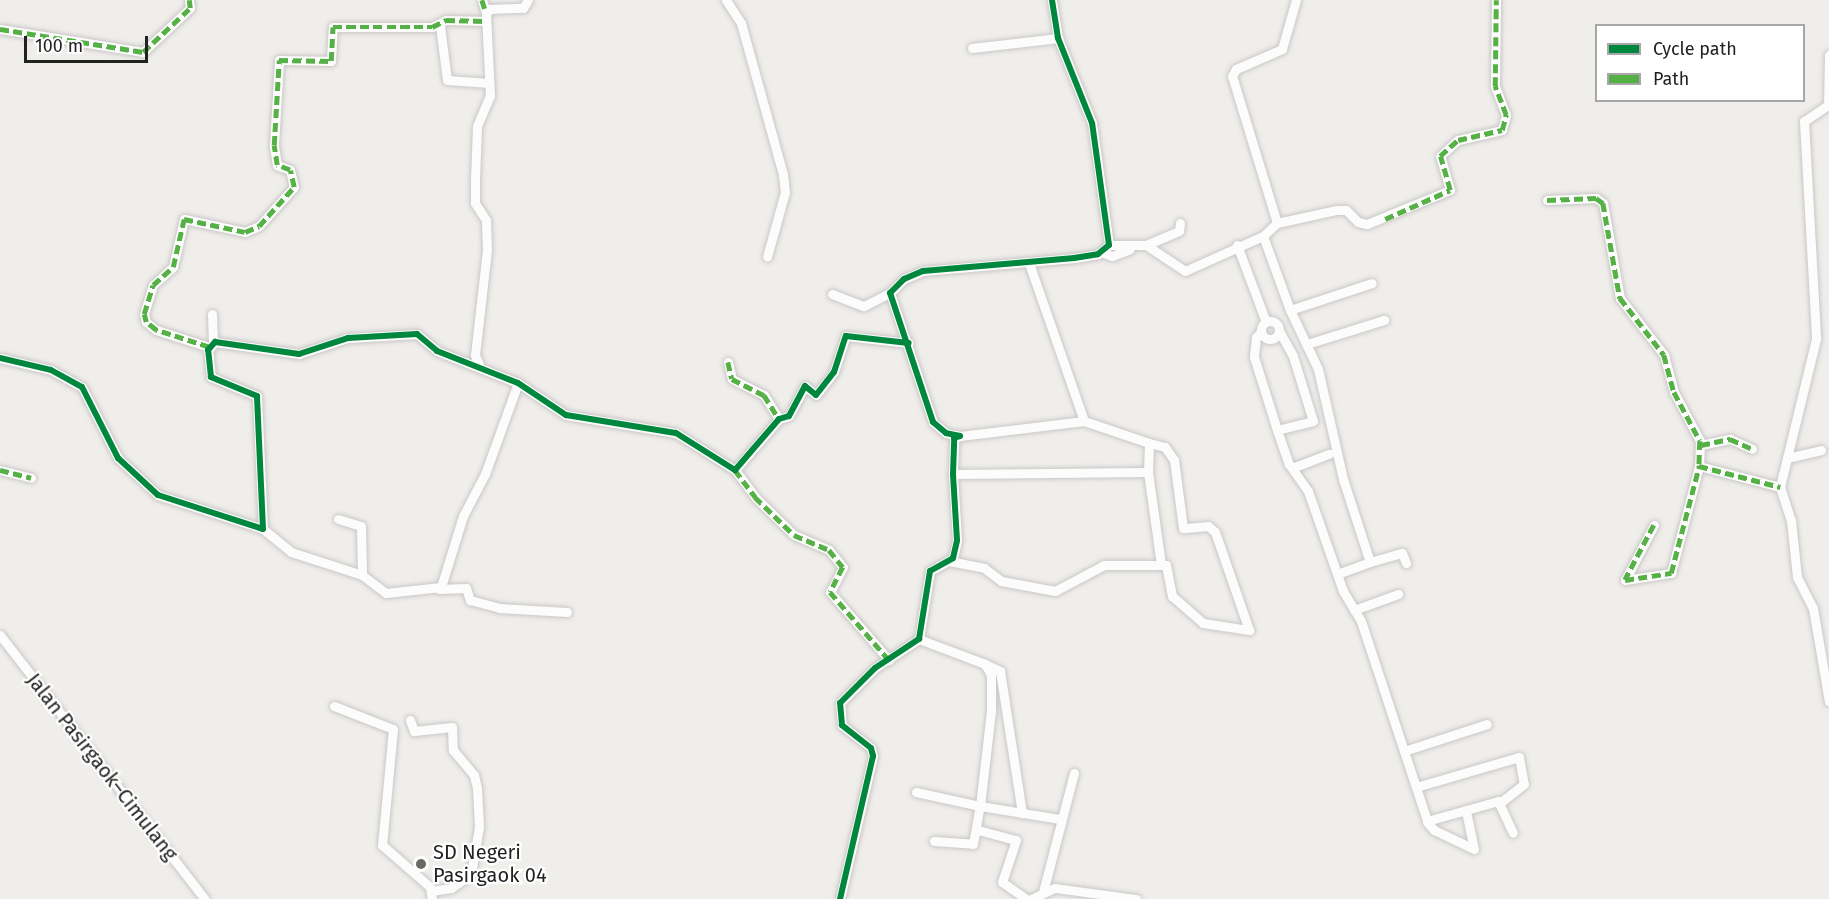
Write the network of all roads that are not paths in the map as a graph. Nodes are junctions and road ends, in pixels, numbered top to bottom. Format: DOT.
graph roads {
  1 [pos="189,0"];
  2 [pos="482,0"];
  3 [pos="528,0"];
  4 [pos="726,0"];
  5 [pos="1052,0"];
  6 [pos="1296,0"];
  7 [pos="1496,0"];
  8 [pos="486,16"];
  9 [pos="440,26"];
  10 [pos="0,29"];
  11 [pos="1058,38"];
  12 [pos="972,48"];
  13 [pos="1829,56"];
  14 [pos="489,84"];
  15 [pos="1547,200"];
  16 [pos="1180,223"];
  17 [pos="1277,223"];
  18 [pos="1263,236"];
  19 [pos="1142,245"];
  20 [pos="1237,245"];
  21 [pos="1105,249"];
  22 [pos="767,257"];
  23 [pos="1029,262"];
  24 [pos="1372,283"];
  25 [pos="891,293"];
  26 [pos="832,294"];
  27 [pos="1290,310"];
  28 [pos="212,314"];
  29 [pos="1384,320"];
  30 [pos="1266,322"];
  31 [pos="1279,331"];
  32 [pos="1262,332"];
  33 [pos="909,344"];
  34 [pos="1307,344"];
  35 [pos="211,345"];
  36 [pos="0,358"];
  37 [pos="728,362"];
  38 [pos="480,367"];
  39 [pos="518,383"];
  40 [pos="779,419"];
  41 [pos="1084,422"];
  42 [pos="1277,430"];
  43 [pos="960,436"];
  44 [pos="1149,444"];
  45 [pos="1701,445"];
  46 [pos="1752,449"];
  47 [pos="1821,450"];
  48 [pos="1329,454"];
  49 [pos="1787,458"];
  50 [pos="1699,466"];
  51 [pos="1292,468"];
  52 [pos="0,470"];
  53 [pos="735,470"];
  54 [pos="1148,472"];
  55 [pos="952,474"];
  56 [pos="30,478"];
  57 [pos="1780,487"];
  58 [pos="338,519"];
  59 [pos="1654,525"];
  60 [pos="263,529"];
  61 [pos="949,561"];
  62 [pos="1370,562"];
  63 [pos="1406,563"];
  64 [pos="1161,564"];
  65 [pos="1337,574"];
  66 [pos="362,575"];
  67 [pos="433,589"];
  68 [pos="1398,594"];
  69 [pos="1354,610"];
  70 [pos="567,612"];
  71 [pos="0,635"];
  72 [pos="920,639"];
  73 [pos="889,660"];
  74 [pos="985,664"];
  75 [pos="1829,702"];
  76 [pos="333,706"];
  77 [pos="410,720"];
  78 [pos="1487,724"];
  79 [pos="1404,751"];
  80 [pos="1074,773"];
  81 [pos="1416,787"];
  82 [pos="916,792"];
  83 [pos="1500,803"];
  84 [pos="980,806"];
  85 [pos="1466,811"];
  86 [pos="1022,813"];
  87 [pos="1059,819"];
  88 [pos="1428,822"];
  89 [pos="978,830"];
  90 [pos="1513,833"];
  91 [pos="934,841"];
  92 [pos="1043,892"];
  93 [pos="432,895"];
  94 [pos="205,899"];
  95 [pos="840,899"];
  96 [pos="1026,899"];
  97 [pos="1031,899"];
  98 [pos="1136,899"];
  1 -- 10 [label="street"];
  2 -- 8 [label="street"];
  3 -- 8 [label="street"];
  4 -- 22 [label="street"];
  5 -- 11 [label="street"];
  6 -- 17 [label="street"];
  7 -- 17 [label="street"];
  8 -- 9 [label="street"];
  8 -- 14 [label="street"];
  9 -- 14 [label="street"];
  9 -- 35 [label="street"];
  11 -- 12 [label="street"];
  11 -- 21 [label="street"];
  13 -- 49 [label="street"];
  14 -- 38 [label="street"];
  15 -- 45 [label="street"];
  16 -- 19 [label="street"];
  17 -- 18 [label="street"];
  18 -- 20 [label="street"];
  18 -- 27 [label="street"];
  19 -- 20 [label="street"];
  19 -- 21 [label="street"];
  20 -- 30 [label="street"];
  21 -- 23 [label="street"];
  23 -- 25 [label="street"];
  23 -- 41 [label="street"];
  24 -- 27 [label="street"];
  25 -- 26 [label="street"];
  25 -- 33 [label="street"];
  27 -- 34 [label="street"];
  28 -- 35 [label="street"];
  29 -- 34 [label="street"];
  30 -- 31 [label="street"];
  30 -- 32 [label="street"];
  31 -- 32 [label="street"];
  31 -- 42 [label="street"];
  32 -- 42 [label="street"];
  33 -- 40 [label="street"];
  33 -- 43 [label="street"];
  34 -- 62 [label="street"];
  35 -- 38 [label="street"];
  35 -- 60 [label="street"];
  36 -- 60 [label="street"];
  37 -- 40 [label="street"];
  38 -- 39 [label="street"];
  39 -- 53 [label="street"];
  39 -- 67 [label="street"];
  40 -- 53 [label="street"];
  41 -- 43 [label="street"];
  41 -- 44 [label="street"];
  42 -- 51 [label="street"];
  43 -- 55 [label="street"];
  44 -- 54 [label="street"];
  44 -- 64 [label="street"];
  45 -- 46 [label="street"];
  45 -- 50 [label="street"];
  47 -- 49 [label="street"];
  48 -- 51 [label="street"];
  49 -- 57 [label="street"];
  50 -- 57 [label="street"];
  50 -- 59 [label="street"];
  51 -- 65 [label="street"];
  52 -- 56 [label="street"];
  53 -- 73 [label="street"];
  54 -- 55 [label="street"];
  54 -- 64 [label="street"];
  55 -- 61 [label="street"];
  57 -- 75 [label="street"];
  58 -- 66 [label="street"];
  60 -- 66 [label="street"];
  61 -- 64 [label="street"];
  61 -- 72 [label="street"];
  62 -- 63 [label="street"];
  62 -- 65 [label="street"];
  65 -- 69 [label="street"];
  66 -- 67 [label="street"];
  67 -- 70 [label="street"];
  68 -- 69 [label="street"];
  69 -- 79 [label="street"];
  71 -- 94 [label="street, Jalan Pasirgaok–Cimulang"];
  72 -- 73 [label="street"];
  72 -- 74 [label="street"];
  73 -- 95 [label="street"];
  74 -- 84 [label="street"];
  74 -- 86 [label="street"];
  76 -- 93 [label="street"];
  77 -- 93 [label="street"];
  78 -- 79 [label="street"];
  79 -- 81 [label="street"];
  80 -- 87 [label="street"];
  81 -- 83 [label="street"];
  81 -- 88 [label="street"];
  82 -- 84 [label="street"];
  83 -- 85 [label="street"];
  83 -- 90 [label="street"];
  84 -- 86 [label="street"];
  84 -- 89 [label="street"];
  85 -- 88 [label="street"];
  85 -- 88 [label="street"];
  86 -- 87 [label="street"];
  87 -- 92 [label="street"];
  89 -- 91 [label="street"];
  89 -- 96 [label="street"];
  92 -- 97 [label="street"];
  92 -- 98 [label="street"];
}
